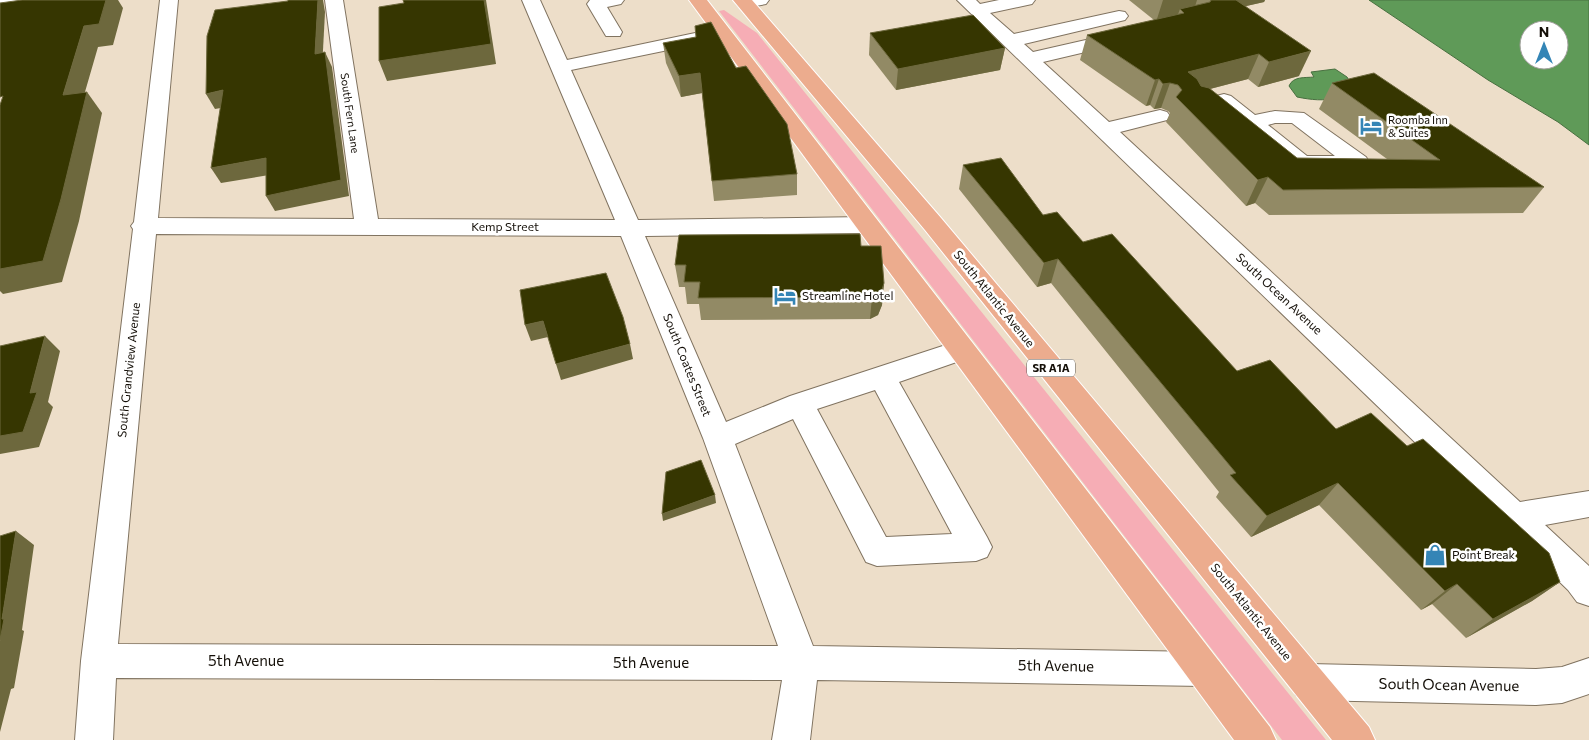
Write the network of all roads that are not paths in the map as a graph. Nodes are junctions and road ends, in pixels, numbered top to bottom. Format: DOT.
graph roads {
  1 [pos="11,0"];
  2 [pos="169,0"];
  3 [pos="334,0"];
  4 [pos="531,0"];
  5 [pos="616,0"];
  6 [pos="698,0"];
  7 [pos="1026,0"];
  8 [pos="750,1"];
  9 [pos="0,2"];
  10 [pos="971,5"];
  11 [pos="1119,16"];
  12 [pos="613,32"];
  13 [pos="723,33"];
  14 [pos="1135,35"];
  15 [pos="1010,41"];
  16 [pos="1029,59"];
  17 [pos="560,67"];
  18 [pos="1199,106"];
  19 [pos="1160,116"];
  20 [pos="1252,122"];
  21 [pos="1104,130"];
  22 [pos="867,225"];
  23 [pos="143,226"];
  24 [pos="367,227"];
  25 [pos="630,228"];
  26 [pos="961,350"];
  27 [pos="882,376"];
  28 [pos="800,404"];
  29 [pos="718,438"];
  30 [pos="1589,504"];
  31 [pos="1514,517"];
  32 [pos="1589,591"];
  33 [pos="99,661"];
  34 [pos="802,663"];
  35 [pos="1203,669"];
  36 [pos="1589,676"];
  37 [pos="1308,682"];
  38 [pos="94,740"];
  39 [pos="790,740"];
  40 [pos="1258,740"];
  41 [pos="1356,740"];
  1 -- 9 [label="street"];
  2 -- 23 [label="street, South Grandview Avenue"];
  3 -- 24 [label="street, South Fern Lane"];
  4 -- 17 [label="street, South Coates Street"];
  5 -- 12 [label="street"];
  6 -- 13 [label="main road"];
  7 -- 10 [label="street"];
  8 -- 37 [label="main road, South Atlantic Avenue / SR A1A"];
  10 -- 15 [label="street, South Ocean Avenue"];
  11 -- 15 [label="street"];
  13 -- 17 [label="street"];
  13 -- 22 [label="main road"];
  14 -- 16 [label="street"];
  15 -- 16 [label="street, South Ocean Avenue"];
  16 -- 21 [label="street, South Ocean Avenue"];
  17 -- 25 [label="street, South Coates Street"];
  18 -- 20 [label="street"];
  19 -- 21 [label="street"];
  21 -- 31 [label="street, South Ocean Avenue"];
  22 -- 25 [label="street, Kemp Street"];
  22 -- 26 [label="main road"];
  23 -- 24 [label="street, Kemp Street"];
  23 -- 33 [label="street, South Grandview Avenue"];
  24 -- 25 [label="street, Kemp Street"];
  25 -- 29 [label="street, South Coates Street"];
  26 -- 27 [label="street"];
  26 -- 35 [label="main road"];
  27 -- 28 [label="street"];
  27 -- 28 [label="street"];
  28 -- 29 [label="street"];
  29 -- 34 [label="street, South Coates Street"];
  30 -- 31 [label="street"];
  31 -- 32 [label="street, South Ocean Avenue"];
  33 -- 34 [label="street, 5th Avenue"];
  33 -- 38 [label="street, South Grandview Avenue"];
  34 -- 35 [label="street, 5th Avenue"];
  34 -- 39 [label="street, South Coates Street"];
  35 -- 40 [label="main road"];
  36 -- 37 [label="street, South Ocean Avenue"];
  37 -- 41 [label="main road, South Atlantic Avenue / SR A1A"];
}
